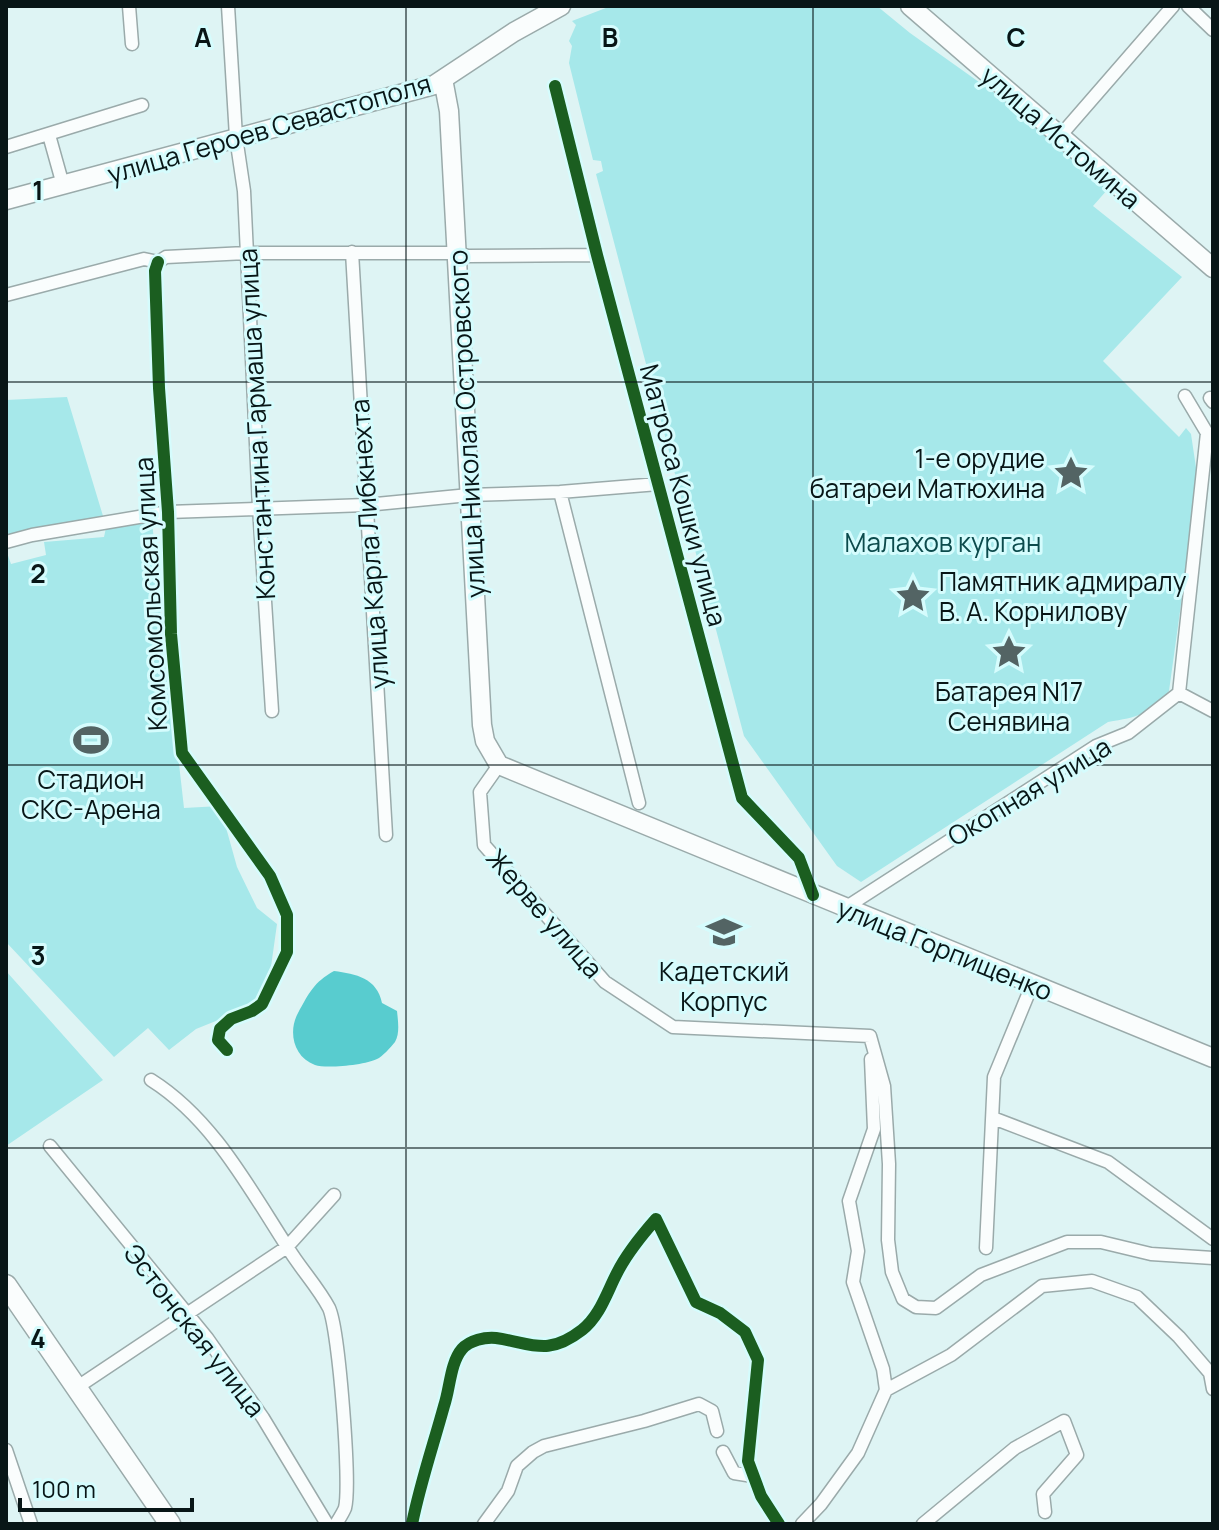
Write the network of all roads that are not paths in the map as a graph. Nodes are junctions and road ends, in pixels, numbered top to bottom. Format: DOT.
graph roads {
  1 [pos="129,6"];
  2 [pos="228,6"];
  3 [pos="561,6"];
  4 [pos="910,6"];
  5 [pos="1173,6"];
  6 [pos="1188,6"];
  7 [pos="1213,30"];
  8 [pos="132,44"];
  9 [pos="443,79"];
  10 [pos="555,86"];
  11 [pos="142,105"];
  12 [pos="49,135"];
  13 [pos="1060,136"];
  14 [pos="236,137"];
  15 [pos="6,147"];
  16 [pos="63,185"];
  17 [pos="6,200"];
  18 [pos="352,252"];
  19 [pos="246,253"];
  20 [pos="457,253"];
  21 [pos="597,255"];
  22 [pos="158,262"];
  23 [pos="1213,268"];
  24 [pos="6,295"];
  25 [pos="1185,396"];
  26 [pos="658,484"];
  27 [pos="560,492"];
  28 [pos="469,495"];
  29 [pos="366,505"];
  30 [pos="259,507"];
  31 [pos="168,512"];
  32 [pos="6,542"];
  33 [pos="1179,693"];
  34 [pos="272,711"];
  35 [pos="1213,711"];
  36 [pos="499,765"];
  37 [pos="639,803"];
  38 [pos="386,835"];
  39 [pos="813,895"];
  40 [pos="845,908"];
  41 [pos="1032,985"];
  42 [pos="870,1036"];
  43 [pos="227,1050"];
  44 [pos="1213,1058"];
  45 [pos="151,1080"];
  46 [pos="993,1118"];
  47 [pos="50,1146"];
  48 [pos="334,1195"];
  49 [pos="1213,1239"];
  50 [pos="287,1247"];
  51 [pos="986,1248"];
  52 [pos="1213,1258"];
  53 [pos="6,1285"];
  54 [pos="185,1315"];
  55 [pos="76,1388"];
  56 [pos="1213,1389"];
  57 [pos="886,1390"];
  58 [pos="717,1431"];
  59 [pos="6,1450"];
  60 [pos="723,1452"];
  61 [pos="753,1476"];
  62 [pos="1045,1512"];
  63 [pos="31,1524"];
  64 [pos="170,1524"];
  65 [pos="327,1524"];
  66 [pos="336,1524"];
  67 [pos="412,1524"];
  68 [pos="484,1524"];
  69 [pos="779,1524"];
  70 [pos="802,1524"];
  71 [pos="923,1524"];
  1 -- 8 [label="street"];
  2 -- 14 [label="street, Константина Гармаша улица"];
  3 -- 9 [label="main road, улица Героев Севастополя"];
  4 -- 13 [label="main road, улица Истомина"];
  5 -- 13 [label="street"];
  6 -- 7 [label="street"];
  9 -- 14 [label="main road, улица Героев Севастополя"];
  9 -- 20 [label="main road, улица Николая Островского"];
  10 -- 21 [label="street, Матроса Кошки улица"];
  11 -- 12 [label="street"];
  12 -- 15 [label="street"];
  12 -- 16 [label="street"];
  13 -- 23 [label="main road, улица Истомина"];
  14 -- 16 [label="main road, улица Героев Севастополя"];
  14 -- 19 [label="street, Константина Гармаша улица"];
  16 -- 17 [label="main road, улица Героев Севастополя"];
  18 -- 19 [label="street"];
  18 -- 20 [label="street"];
  18 -- 29 [label="street, улица Карла Либкнехта"];
  19 -- 22 [label="street"];
  19 -- 30 [label="street, Константина Гармаша улица"];
  20 -- 21 [label="street"];
  20 -- 28 [label="main road, улица Николая Островского"];
  21 -- 26 [label="street, Матроса Кошки улица"];
  22 -- 24 [label="street"];
  22 -- 31 [label="street, Комсомольская улица"];
  25 -- 33 [label="street"];
  26 -- 27 [label="street"];
  26 -- 39 [label="street, Матроса Кошки улица"];
  27 -- 28 [label="street"];
  27 -- 37 [label="street"];
  28 -- 29 [label="street"];
  28 -- 36 [label="main road, улица Николая Островского"];
  29 -- 30 [label="street"];
  29 -- 38 [label="street, улица Карла Либкнехта"];
  30 -- 31 [label="street"];
  30 -- 34 [label="street, Константина Гармаша улица"];
  31 -- 32 [label="street"];
  31 -- 43 [label="street, Комсомольская улица"];
  33 -- 35 [label="street"];
  33 -- 40 [label="street, Окопная улица"];
  36 -- 39 [label="main road, улица Горпищенко"];
  36 -- 42 [label="street, Жерве улица"];
  39 -- 40 [label="main road, улица Горпищенко"];
  40 -- 41 [label="main road, улица Горпищенко"];
  41 -- 44 [label="main road, улица Горпищенко"];
  41 -- 46 [label="street"];
  42 -- 52 [label="street"];
  42 -- 57 [label="street"];
  45 -- 50 [label="street"];
  46 -- 49 [label="street"];
  46 -- 51 [label="street"];
  47 -- 54 [label="street, Эстонская улица"];
  48 -- 50 [label="street"];
  50 -- 54 [label="street"];
  50 -- 66 [label="street"];
  53 -- 55 [label="main road"];
  54 -- 55 [label="street"];
  54 -- 65 [label="street, Эстонская улица"];
  55 -- 64 [label="main road"];
  56 -- 57 [label="street"];
  57 -- 70 [label="street"];
  58 -- 68 [label="street"];
  59 -- 63 [label="street"];
  60 -- 61 [label="street"];
  61 -- 67 [label="street"];
  61 -- 69 [label="street"];
  62 -- 71 [label="street"];
}
